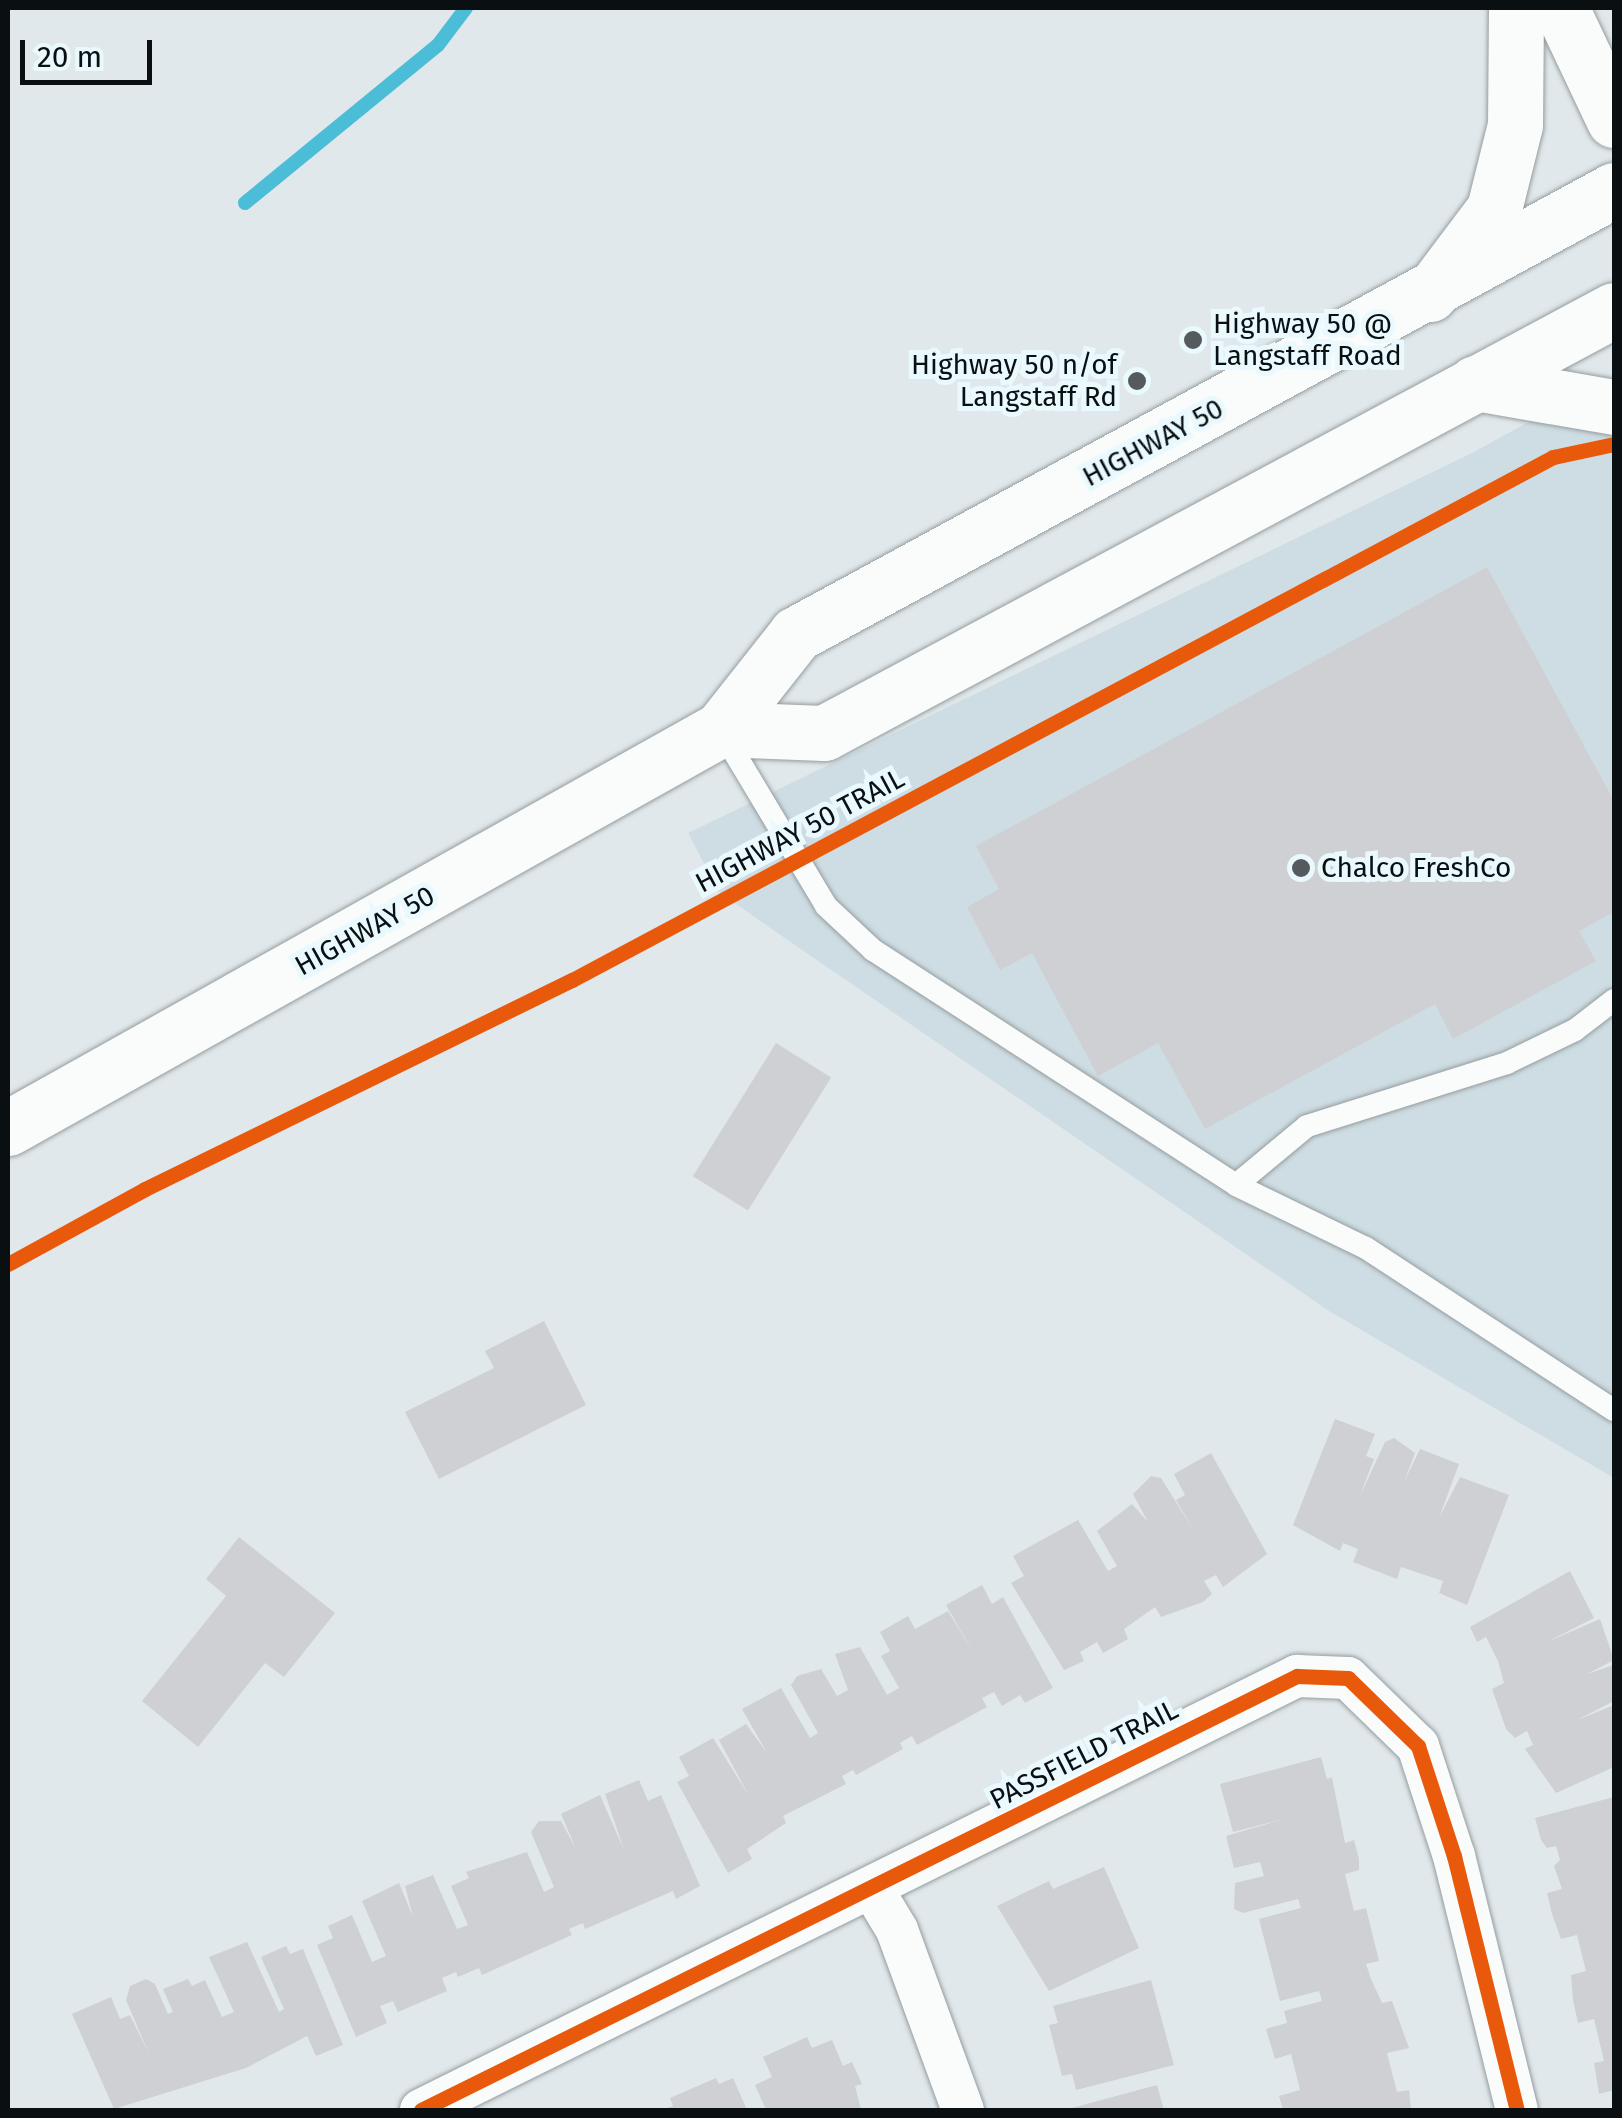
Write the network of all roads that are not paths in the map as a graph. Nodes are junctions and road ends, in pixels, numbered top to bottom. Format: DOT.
graph roads {
  1 [pos="1516,8"];
  2 [pos="1561,8"];
  3 [pos="1614,120"];
  4 [pos="1614,190"];
  5 [pos="1430,294"];
  6 [pos="1614,310"];
  7 [pos="1476,383"];
  8 [pos="1614,408"];
  9 [pos="721,729"];
  10 [pos="1614,1000"];
  11 [pos="8,1128"];
  12 [pos="1236,1184"];
  13 [pos="1614,1410"];
  14 [pos="873,1890"];
  15 [pos="421,2110"];
  16 [pos="963,2110"];
  17 [pos="1516,2110"];
  1 -- 5 [label="main road"];
  2 -- 3 [label="main road"];
  4 -- 5 [label="main road, HIGHWAY 50"];
  5 -- 9 [label="main road, HIGHWAY 50"];
  6 -- 7 [label="main road"];
  7 -- 8 [label="main road"];
  7 -- 9 [label="main road"];
  9 -- 11 [label="main road, HIGHWAY 50"];
  9 -- 12 [label="lane"];
  10 -- 12 [label="lane"];
  12 -- 13 [label="lane"];
  14 -- 15 [label="street, PASSFIELD TRAIL"];
  14 -- 16 [label="street"];
  14 -- 17 [label="street, PASSFIELD TRAIL"];
}
